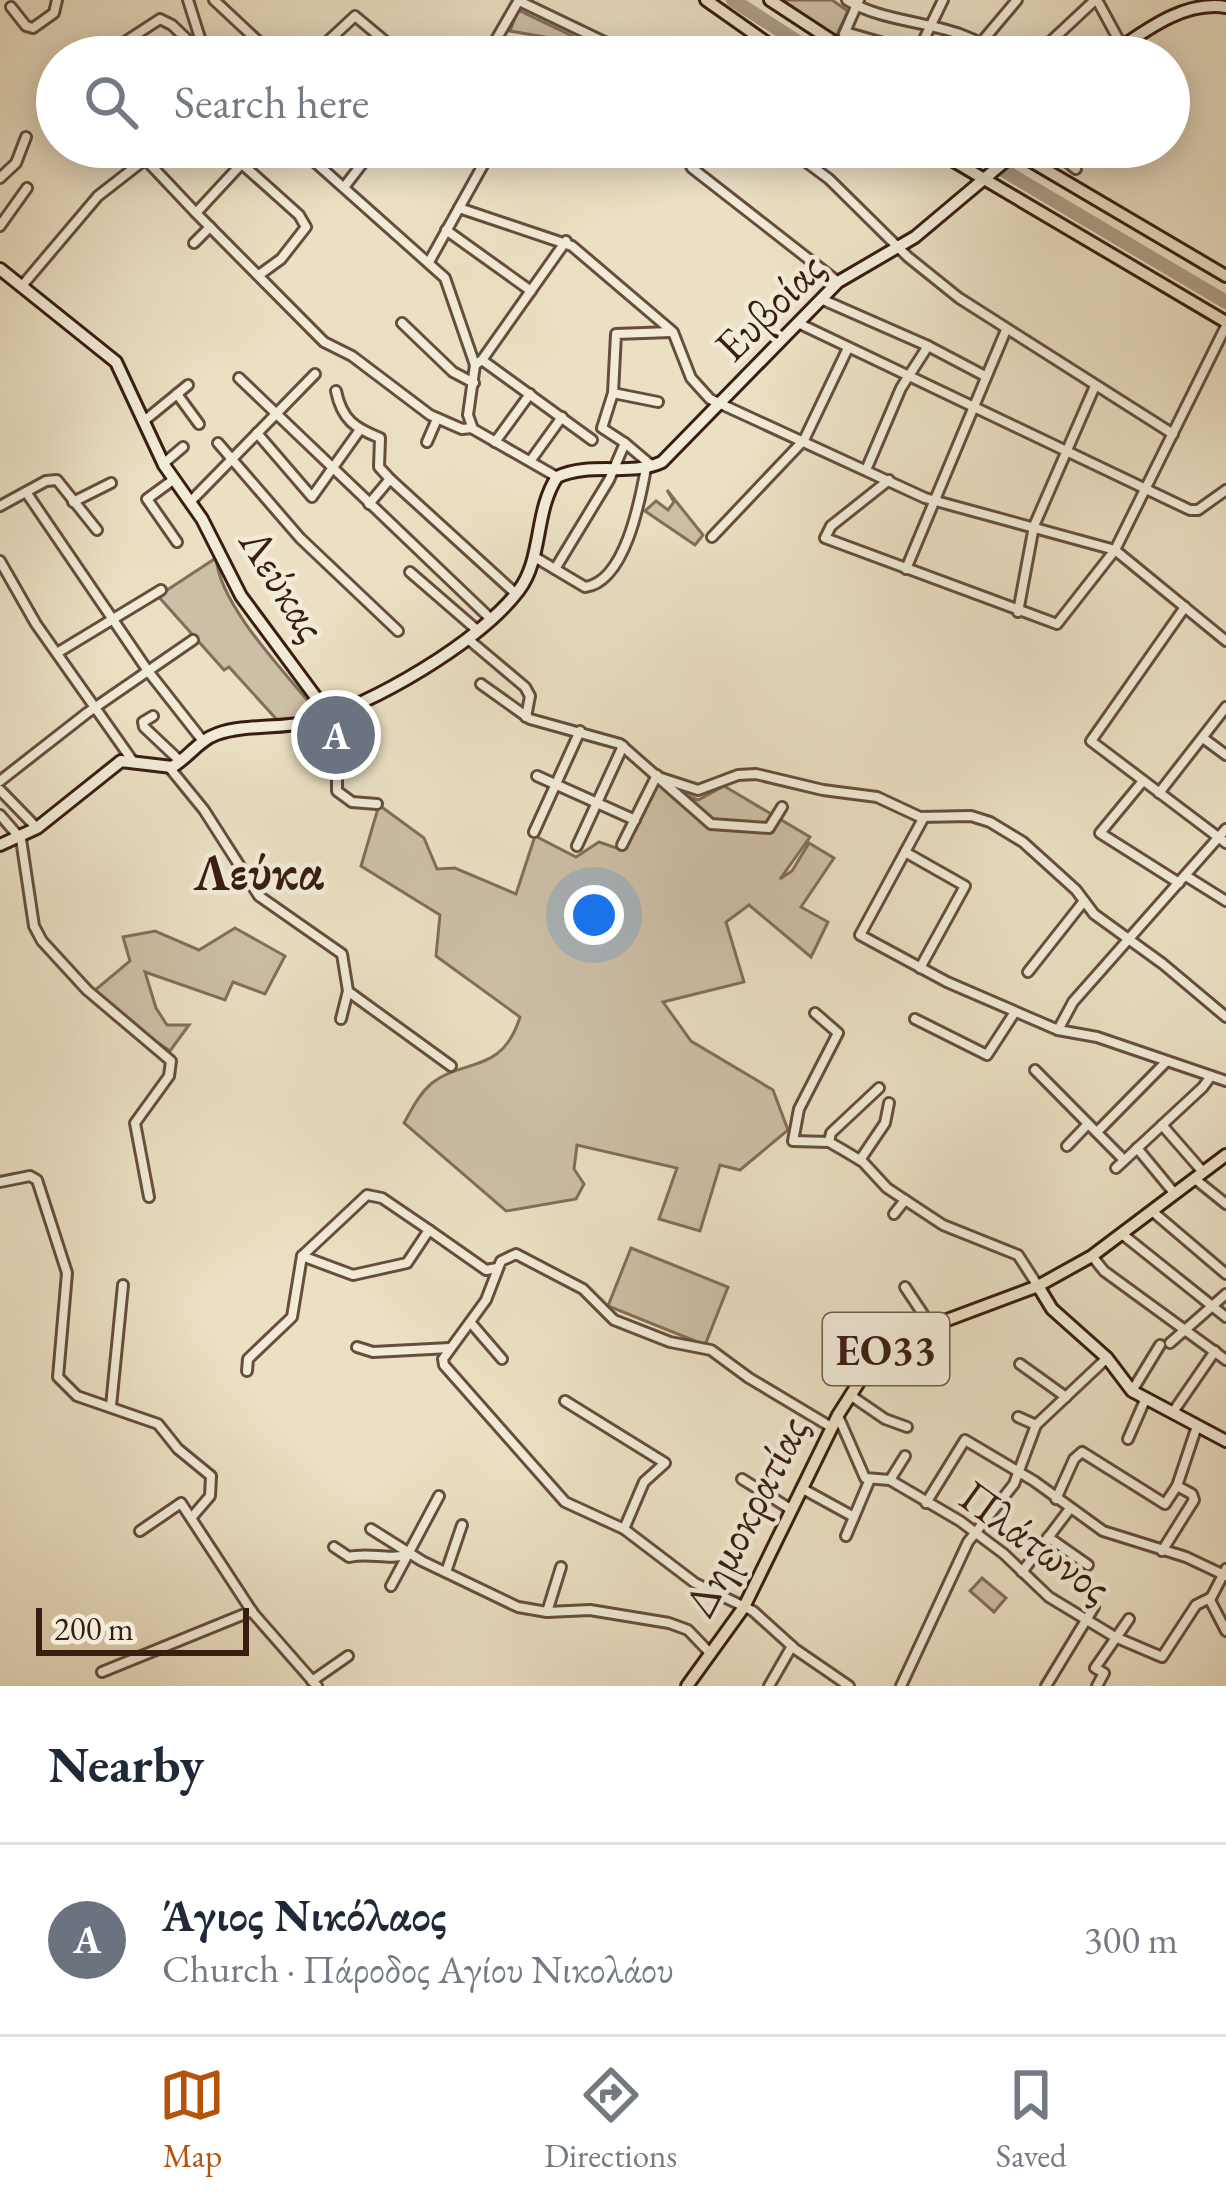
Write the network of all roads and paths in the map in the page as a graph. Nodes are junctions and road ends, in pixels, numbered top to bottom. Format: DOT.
graph roads {
  1 [pos="57,0"];
  2 [pos="188,0"];
  3 [pos="214,0"];
  4 [pos="519,0"];
  5 [pos="706,0"];
  6 [pos="770,0"];
  7 [pos="847,0"];
  8 [pos="943,0"];
  9 [pos="1017,0"];
  10 [pos="1096,0"];
  11 [pos="1207,1"];
  12 [pos="858,3"];
  13 [pos="11,7"];
  14 [pos="1226,7"];
  15 [pos="929,28"];
  16 [pos="845,32"];
  17 [pos="134,36"];
  18 [pos="187,36"];
  19 [pos="197,36"];
  20 [pos="253,36"];
  21 [pos="334,36"];
  22 [pos="379,36"];
  23 [pos="498,36"];
  24 [pos="593,36"];
  25 [pos="756,36"];
  26 [pos="823,36"];
  27 [pos="843,36"];
  28 [pos="858,36"];
  29 [pos="925,36"];
  30 [pos="962,36"];
  31 [pos="986,36"];
  32 [pos="1057,36"];
  33 [pos="1116,36"];
  34 [pos="1139,36"];
  35 [pos="26,137"];
  36 [pos="135,168"];
  37 [pos="154,168"];
  38 [pos="238,168"];
  39 [pos="247,168"];
  40 [pos="322,168"];
  41 [pos="360,168"];
  42 [pos="481,168"];
  43 [pos="692,168"];
  44 [pos="814,168"];
  45 [pos="967,168"];
  46 [pos="998,168"];
  47 [pos="1043,168"];
  48 [pos="0,178"];
  49 [pos="987,179"];
  50 [pos="345,187"];
  51 [pos="27,188"];
  52 [pos="459,208"];
  53 [pos="196,213"];
  54 [pos="0,226"];
  55 [pos="210,227"];
  56 [pos="446,230"];
  57 [pos="566,242"];
  58 [pos="194,243"];
  59 [pos="900,247"];
  60 [pos="429,262"];
  61 [pos="0,269"];
  62 [pos="259,274"];
  63 [pos="1226,276"];
  64 [pos="838,281"];
  65 [pos="20,288"];
  66 [pos="531,291"];
  67 [pos="821,299"];
  68 [pos="401,323"];
  69 [pos="798,323"];
  70 [pos="1226,324"];
  71 [pos="1006,331"];
  72 [pos="673,332"];
  73 [pos="928,346"];
  74 [pos="848,348"];
  75 [pos="479,363"];
  76 [pos="315,374"];
  77 [pos="986,376"];
  78 [pos="908,377"];
  79 [pos="239,378"];
  80 [pos="475,384"];
  81 [pos="188,385"];
  82 [pos="1095,386"];
  83 [pos="336,391"];
  84 [pos="613,393"];
  85 [pos="177,394"];
  86 [pos="530,394"];
  87 [pos="658,402"];
  88 [pos="721,404"];
  89 [pos="972,408"];
  90 [pos="276,414"];
  91 [pos="562,417"];
  92 [pos="437,419"];
  93 [pos="144,421"];
  94 [pos="199,424"];
  95 [pos="472,428"];
  96 [pos="359,430"];
  97 [pos="257,433"];
  98 [pos="1173,434"];
  99 [pos="592,440"];
  100 [pos="804,440"];
  101 [pos="427,442"];
  102 [pos="495,442"];
  103 [pos="218,443"];
  104 [pos="625,443"];
  105 [pos="183,447"];
  106 [pos="1066,453"];
  107 [pos="231,460"];
  108 [pos="531,460"];
  109 [pos="163,464"];
  110 [pos="616,467"];
  111 [pos="650,467"];
  112 [pos="333,468"];
  113 [pos="866,470"];
  114 [pos="557,477"];
  115 [pos="390,479"];
  116 [pos="173,480"];
  117 [pos="889,480"];
  118 [pos="111,483"];
  119 [pos="1146,488"];
  120 [pos="1226,490"];
  121 [pos="26,492"];
  122 [pos="933,501"];
  123 [pos="73,502"];
  124 [pos="190,502"];
  125 [pos="368,504"];
  126 [pos="0,506"];
  127 [pos="1034,526"];
  128 [pos="98,530"];
  129 [pos="712,536"];
  130 [pos="177,542"];
  131 [pos="1115,550"];
  132 [pos="533,556"];
  133 [pos="0,561"];
  134 [pos="555,569"];
  135 [pos="906,569"];
  136 [pos="410,572"];
  137 [pos="161,590"];
  138 [pos="516,594"];
  139 [pos="1185,607"];
  140 [pos="1018,611"];
  141 [pos="113,620"];
  142 [pos="493,621"];
  143 [pos="398,631"];
  144 [pos="472,635"];
  145 [pos="193,640"];
  146 [pos="1226,641"];
  147 [pos="57,652"];
  148 [pos="148,671"];
  149 [pos="481,684"];
  150 [pos="309,685"];
  151 [pos="95,707"];
  152 [pos="1226,707"];
  153 [pos="338,712"];
  154 [pos="152,716"];
  155 [pos="526,717"];
  156 [pos="317,719"];
  157 [pos="580,730"];
  158 [pos="1203,737"];
  159 [pos="203,741"];
  160 [pos="623,746"];
  161 [pos="1226,755"];
  162 [pos="133,760"];
  163 [pos="175,764"];
  164 [pos="537,776"];
  165 [pos="658,776"];
  166 [pos="1143,782"];
  167 [pos="556,784"];
  168 [pos="0,785"];
  169 [pos="1159,793"];
  170 [pos="598,802"];
  171 [pos="377,804"];
  172 [pos="782,807"];
  173 [pos="0,815"];
  174 [pos="924,817"];
  175 [pos="635,820"];
  176 [pos="37,828"];
  177 [pos="1226,829"];
  178 [pos="534,832"];
  179 [pos="21,838"];
  180 [pos="1222,841"];
  181 [pos="0,844"];
  182 [pos="622,845"];
  183 [pos="577,846"];
  184 [pos="905,852"];
  185 [pos="1182,880"];
  186 [pos="1084,901"];
  187 [pos="1226,901"];
  188 [pos="1129,939"];
  189 [pos="920,968"];
  190 [pos="1028,972"];
  191 [pos="348,991"];
  192 [pos="1015,1012"];
  193 [pos="815,1013"];
  194 [pos="1226,1017"];
  195 [pos="341,1019"];
  196 [pos="915,1019"];
  197 [pos="1058,1030"];
  198 [pos="1166,1062"];
  199 [pos="451,1066"];
  200 [pos="1035,1070"];
  201 [pos="1210,1076"];
  202 [pos="1226,1081"];
  203 [pos="879,1088"];
  204 [pos="889,1103"];
  205 [pos="1088,1124"];
  206 [pos="1162,1125"];
  207 [pos="1097,1132"];
  208 [pos="829,1142"];
  209 [pos="1066,1147"];
  210 [pos="1137,1148"];
  211 [pos="1226,1155"];
  212 [pos="860,1160"];
  213 [pos="1199,1176"];
  214 [pos="0,1182"];
  215 [pos="1175,1194"];
  216 [pos="149,1197"];
  217 [pos="905,1200"];
  218 [pos="1226,1204"];
  219 [pos="1152,1211"];
  220 [pos="894,1214"];
  221 [pos="429,1230"];
  222 [pos="1121,1233"];
  223 [pos="302,1256"];
  224 [pos="1092,1256"];
  225 [pos="497,1268"];
  226 [pos="1226,1274"];
  227 [pos="123,1286"];
  228 [pos="905,1286"];
  229 [pos="1038,1286"];
  230 [pos="1226,1294"];
  231 [pos="1213,1306"];
  232 [pos="1226,1317"];
  233 [pos="470,1323"];
  234 [pos="931,1326"];
  235 [pos="1186,1329"];
  236 [pos="357,1347"];
  237 [pos="450,1348"];
  238 [pos="1215,1351"];
  239 [pos="1107,1358"];
  240 [pos="502,1359"];
  241 [pos="1226,1360"];
  242 [pos="1020,1364"];
  243 [pos="247,1371"];
  244 [pos="1132,1391"];
  245 [pos="849,1394"];
  246 [pos="1066,1397"];
  247 [pos="1145,1400"];
  248 [pos="565,1401"];
  249 [pos="112,1406"];
  250 [pos="1173,1412"];
  251 [pos="838,1415"];
  252 [pos="1018,1417"];
  253 [pos="1198,1424"];
  254 [pos="1036,1425"];
  255 [pos="831,1427"];
  256 [pos="907,1427"];
  257 [pos="1128,1439"];
  258 [pos="1226,1441"];
  259 [pos="905,1456"];
  260 [pos="1019,1473"];
  261 [pos="742,1479"];
  262 [pos="870,1479"];
  263 [pos="890,1480"];
  264 [pos="1177,1486"];
  265 [pos="802,1489"];
  266 [pos="439,1496"];
  267 [pos="1056,1499"];
  268 [pos="926,1504"];
  269 [pos="792,1510"];
  270 [pos="1069,1510"];
  271 [pos="192,1517"];
  272 [pos="854,1517"];
  273 [pos="462,1525"];
  274 [pos="371,1529"];
  275 [pos="624,1529"];
  276 [pos="140,1531"];
  277 [pos="975,1531"];
  278 [pos="846,1536"];
  279 [pos="1048,1537"];
  280 [pos="334,1546"];
  281 [pos="1162,1551"];
  282 [pos="410,1554"];
  283 [pos="1088,1565"];
  284 [pos="561,1567"];
  285 [pos="446,1572"];
  286 [pos="1022,1572"];
  287 [pos="1225,1573"];
  288 [pos="391,1586"];
  289 [pos="1210,1598"];
  290 [pos="1094,1606"];
  291 [pos="744,1607"];
  292 [pos="252,1611"];
  293 [pos="547,1612"];
  294 [pos="1129,1618"];
  295 [pos="1087,1620"];
  296 [pos="1226,1631"];
  297 [pos="1115,1637"];
  298 [pos="792,1646"];
  299 [pos="712,1655"];
  300 [pos="348,1656"];
  301 [pos="102,1672"];
  302 [pos="314,1683"];
  303 [pos="687,1686"];
  304 [pos="769,1686"];
  305 [pos="849,1686"];
  306 [pos="901,1686"];
  307 [pos="1046,1686"];
  308 [pos="1097,1686"];
  1 -- 13 [label="street"];
  2 -- 19 [label="street"];
  3 -- 20 [label="street"];
  4 -- 23 [label="street"];
  4 -- 24 [label="street"];
  5 -- 25 [label="main road"];
  6 -- 26 [label="main road"];
  7 -- 12 [label="street"];
  8 -- 15 [label="street"];
  9 -- 31 [label="street"];
  10 -- 32 [label="street"];
  10 -- 33 [label="street"];
  11 -- 14 [label="main road"];
  11 -- 34 [label="main road"];
  12 -- 15 [label="street"];
  12 -- 16 [label="street"];
  15 -- 29 [label="street"];
  15 -- 30 [label="street"];
  16 -- 27 [label="street"];
  16 -- 28 [label="street"];
  17 -- 18 [label="street"];
  21 -- 22 [label="street"];
  35 -- 48 [label="street"];
  36 -- 65 [label="street"];
  37 -- 53 [label="street"];
  38 -- 53 [label="street"];
  39 -- 62 [label="street"];
  40 -- 50 [label="street"];
  41 -- 50 [label="street"];
  42 -- 52 [label="street"];
  43 -- 64 [label="street"];
  44 -- 59 [label="street"];
  45 -- 49 [label="main road"];
  46 -- 49 [label="main road, Ευβοίας"];
  47 -- 63 [label="main road"];
  49 -- 59 [label="main road, Ευβοίας"];
  49 -- 70 [label="main road"];
  50 -- 60 [label="street"];
  51 -- 54 [label="street"];
  52 -- 56 [label="street"];
  52 -- 57 [label="street"];
  53 -- 55 [label="street"];
  55 -- 58 [label="street"];
  55 -- 62 [label="street"];
  56 -- 60 [label="street"];
  56 -- 66 [label="street"];
  57 -- 66 [label="street"];
  57 -- 72 [label="street"];
  59 -- 64 [label="main road, Ευβοίας"];
  59 -- 71 [label="street"];
  60 -- 75 [label="street"];
  61 -- 65 [label="main road, Λεύκας"];
  62 -- 92 [label="street"];
  64 -- 67 [label="main road, Ευβοίας"];
  65 -- 93 [label="main road, Λεύκας"];
  66 -- 75 [label="street"];
  67 -- 69 [label="main road, Ευβοίας"];
  67 -- 73 [label="street"];
  68 -- 80 [label="street"];
  69 -- 74 [label="street"];
  69 -- 88 [label="main road, Ευβοίας"];
  70 -- 98 [label="street"];
  71 -- 77 [label="street"];
  71 -- 82 [label="street"];
  72 -- 84 [label="street"];
  72 -- 88 [label="street"];
  73 -- 77 [label="street"];
  73 -- 78 [label="street"];
  74 -- 78 [label="street"];
  74 -- 100 [label="street"];
  75 -- 80 [label="street"];
  75 -- 86 [label="street"];
  76 -- 90 [label="street"];
  77 -- 89 [label="street"];
  78 -- 89 [label="street"];
  78 -- 113 [label="street"];
  79 -- 90 [label="street"];
  80 -- 95 [label="street"];
  81 -- 85 [label="street"];
  82 -- 98 [label="street"];
  82 -- 106 [label="street"];
  83 -- 96 [label="street"];
  84 -- 87 [label="street"];
  84 -- 104 [label="street"];
  85 -- 93 [label="street"];
  85 -- 94 [label="street"];
  86 -- 91 [label="street"];
  86 -- 102 [label="street"];
  88 -- 100 [label="street"];
  88 -- 111 [label="main road, Ευβοίας"];
  89 -- 106 [label="street"];
  89 -- 122 [label="street"];
  90 -- 97 [label="street"];
  90 -- 112 [label="street"];
  91 -- 99 [label="street"];
  91 -- 108 [label="street"];
  92 -- 95 [label="street"];
  92 -- 101 [label="street"];
  93 -- 109 [label="main road, Λεύκας"];
  95 -- 102 [label="street"];
  96 -- 112 [label="street"];
  96 -- 115 [label="street"];
  97 -- 107 [label="street"];
  97 -- 112 [label="street"];
  98 -- 119 [label="street"];
  100 -- 113 [label="street"];
  100 -- 129 [label="street"];
  102 -- 108 [label="street"];
  103 -- 107 [label="street"];
  104 -- 110 [label="street"];
  104 -- 111 [label="street"];
  105 -- 109 [label="street"];
  106 -- 119 [label="street"];
  106 -- 127 [label="street"];
  107 -- 124 [label="street"];
  107 -- 143 [label="street"];
  108 -- 114 [label="street"];
  109 -- 116 [label="main road, Λεύκας"];
  110 -- 111 [label="main road"];
  110 -- 114 [label="main road"];
  110 -- 134 [label="street"];
  111 -- 134 [label="street"];
  112 -- 125 [label="street"];
  113 -- 117 [label="street"];
  114 -- 132 [label="main road"];
  115 -- 125 [label="street"];
  115 -- 138 [label="street"];
  116 -- 124 [label="main road, Λεύκας"];
  116 -- 130 [label="street"];
  117 -- 122 [label="street"];
  117 -- 135 [label="street"];
  118 -- 123 [label="street"];
  119 -- 120 [label="street"];
  119 -- 131 [label="street"];
  121 -- 123 [label="street"];
  121 -- 126 [label="street"];
  121 -- 141 [label="street"];
  122 -- 127 [label="street"];
  122 -- 135 [label="street"];
  123 -- 128 [label="street"];
  124 -- 150 [label="main road, Λεύκας"];
  125 -- 142 [label="street"];
  127 -- 131 [label="street"];
  127 -- 140 [label="street"];
  131 -- 139 [label="street"];
  131 -- 140 [label="street"];
  132 -- 134 [label="street"];
  132 -- 138 [label="main road"];
  133 -- 147 [label="street"];
  135 -- 140 [label="street"];
  136 -- 144 [label="street"];
  137 -- 141 [label="street"];
  138 -- 142 [label="main road"];
  139 -- 146 [label="street"];
  139 -- 166 [label="street"];
  141 -- 147 [label="street"];
  141 -- 148 [label="street"];
  142 -- 144 [label="main road"];
  144 -- 153 [label="main road"];
  144 -- 155 [label="street"];
  145 -- 148 [label="street"];
  147 -- 151 [label="street"];
  148 -- 151 [label="street"];
  148 -- 159 [label="street"];
  149 -- 155 [label="street"];
  150 -- 153 [label="main road"];
  150 -- 156 [label="main road, Λεύκας"];
  151 -- 162 [label="street"];
  151 -- 168 [label="street"];
  152 -- 158 [label="street"];
  153 -- 156 [label="main road"];
  153 -- 171 [label="street"];
  154 -- 163 [label="street"];
  155 -- 157 [label="street"];
  156 -- 159 [label="main road"];
  157 -- 160 [label="street"];
  157 -- 167 [label="street"];
  158 -- 161 [label="street"];
  158 -- 169 [label="street"];
  159 -- 163 [label="main road"];
  160 -- 165 [label="street"];
  160 -- 170 [label="street"];
  162 -- 163 [label="main road"];
  162 -- 176 [label="main road"];
  163 -- 191 [label="street"];
  164 -- 167 [label="street"];
  165 -- 172 [label="street"];
  165 -- 174 [label="street"];
  165 -- 175 [label="street"];
  166 -- 169 [label="street"];
  166 -- 185 [label="street"];
  167 -- 170 [label="street"];
  167 -- 178 [label="street"];
  168 -- 176 [label="street"];
  169 -- 180 [label="street"];
  170 -- 175 [label="street"];
  170 -- 183 [label="street"];
  173 -- 179 [label="street"];
  174 -- 184 [label="street"];
  174 -- 186 [label="street"];
  175 -- 182 [label="street"];
  176 -- 179 [label="main road"];
  177 -- 180 [label="street"];
  179 -- 181 [label="main road"];
  179 -- 216 [label="street"];
  180 -- 185 [label="street"];
  184 -- 189 [label="street"];
  184 -- 189 [label="street"];
  185 -- 187 [label="street"];
  185 -- 188 [label="street"];
  186 -- 188 [label="street"];
  186 -- 190 [label="street"];
  188 -- 194 [label="street"];
  188 -- 197 [label="street"];
  189 -- 192 [label="street"];
  191 -- 195 [label="street"];
  191 -- 199 [label="street"];
  192 -- 196 [label="street"];
  192 -- 197 [label="street"];
  193 -- 208 [label="street"];
  197 -- 198 [label="street"];
  198 -- 201 [label="street"];
  198 -- 207 [label="street"];
  200 -- 205 [label="street"];
  201 -- 202 [label="street"];
  201 -- 206 [label="street"];
  203 -- 208 [label="street"];
  204 -- 212 [label="street"];
  205 -- 207 [label="street"];
  205 -- 209 [label="street"];
  206 -- 210 [label="street"];
  206 -- 213 [label="street"];
  207 -- 210 [label="street"];
  208 -- 212 [label="street"];
  210 -- 215 [label="street"];
  211 -- 213 [label="main road, Δημοκρατίας / ΕΟ33"];
  212 -- 217 [label="street"];
  213 -- 215 [label="main road, Δημοκρατίας / ΕΟ33"];
  213 -- 218 [label="street"];
  214 -- 249 [label="street"];
  215 -- 219 [label="main road, Δημοκρατίας / ΕΟ33"];
  217 -- 220 [label="street"];
  217 -- 229 [label="street"];
  219 -- 222 [label="main road, Δημοκρατίας / ΕΟ33"];
  219 -- 226 [label="street"];
  221 -- 223 [label="street"];
  221 -- 223 [label="street"];
  221 -- 225 [label="street"];
  222 -- 224 [label="main road, Δημοκρατίας / ΕΟ33"];
  222 -- 231 [label="street"];
  223 -- 243 [label="street"];
  224 -- 229 [label="main road, Δημοκρατίας / ΕΟ33"];
  224 -- 235 [label="street"];
  225 -- 233 [label="street"];
  225 -- 255 [label="street"];
  227 -- 249 [label="street"];
  228 -- 234 [label="street"];
  229 -- 234 [label="main road, Δημοκρατίας / ΕΟ33"];
  229 -- 239 [label="main road"];
  230 -- 231 [label="street"];
  231 -- 232 [label="street"];
  231 -- 235 [label="street"];
  233 -- 237 [label="street"];
  233 -- 240 [label="street"];
  234 -- 245 [label="main road, Δημοκρατίας / ΕΟ33"];
  235 -- 238 [label="street"];
  235 -- 244 [label="street"];
  236 -- 237 [label="street"];
  237 -- 275 [label="street"];
  238 -- 241 [label="street"];
  238 -- 250 [label="street"];
  239 -- 244 [label="main road"];
  239 -- 246 [label="street"];
  242 -- 246 [label="street"];
  244 -- 247 [label="main road"];
  245 -- 251 [label="main road, Δημοκρατίας / ΕΟ33"];
  245 -- 256 [label="street"];
  246 -- 254 [label="street"];
  247 -- 250 [label="main road"];
  247 -- 257 [label="street"];
  248 -- 275 [label="street"];
  249 -- 271 [label="street"];
  250 -- 253 [label="main road"];
  251 -- 255 [label="main road, Δημοκρατίας / ΕΟ33"];
  251 -- 262 [label="street"];
  252 -- 254 [label="street"];
  253 -- 258 [label="main road"];
  253 -- 264 [label="street"];
  254 -- 260 [label="street"];
  255 -- 265 [label="main road, Δημοκρατίας / ΕΟ33"];
  259 -- 263 [label="street"];
  260 -- 267 [label="street"];
  260 -- 268 [label="street"];
  260 -- 277 [label="street"];
  261 -- 269 [label="street"];
  262 -- 263 [label="street"];
  262 -- 272 [label="street"];
  263 -- 268 [label="street, Πλάτωνος"];
  264 -- 267 [label="street"];
  264 -- 281 [label="street"];
  265 -- 269 [label="main road, Δημοκρατίας / ΕΟ33"];
  265 -- 272 [label="street"];
  266 -- 282 [label="street"];
  267 -- 270 [label="street"];
  268 -- 277 [label="street, Πλάτωνος"];
  269 -- 291 [label="main road, Δημοκρατίας / ΕΟ33"];
  270 -- 279 [label="street"];
  270 -- 281 [label="street"];
  271 -- 276 [label="street"];
  271 -- 292 [label="street"];
  272 -- 278 [label="street"];
  273 -- 285 [label="street"];
  274 -- 282 [label="street"];
  275 -- 291 [label="street"];
  277 -- 286 [label="street, Πλάτωνος"];
  277 -- 306 [label="street"];
  279 -- 283 [label="street"];
  279 -- 286 [label="street"];
  280 -- 282 [label="street"];
  281 -- 287 [label="street"];
  282 -- 285 [label="street"];
  282 -- 288 [label="street"];
  284 -- 293 [label="street"];
  285 -- 293 [label="street"];
  286 -- 295 [label="street, Πλάτωνος"];
  287 -- 289 [label="street"];
  289 -- 296 [label="street"];
  289 -- 297 [label="street, Πλάτωνος"];
  290 -- 295 [label="street"];
  291 -- 298 [label="street"];
  291 -- 299 [label="main road, Δημοκρατίας / ΕΟ33"];
  292 -- 301 [label="street"];
  292 -- 302 [label="street"];
  293 -- 299 [label="street"];
  294 -- 297 [label="street"];
  295 -- 297 [label="street, Πλάτωνος"];
  295 -- 307 [label="street"];
  297 -- 308 [label="street"];
  298 -- 304 [label="street"];
  298 -- 305 [label="street"];
  299 -- 303 [label="main road, Δημοκρατίας / ΕΟ33"];
  300 -- 302 [label="street"];
}
